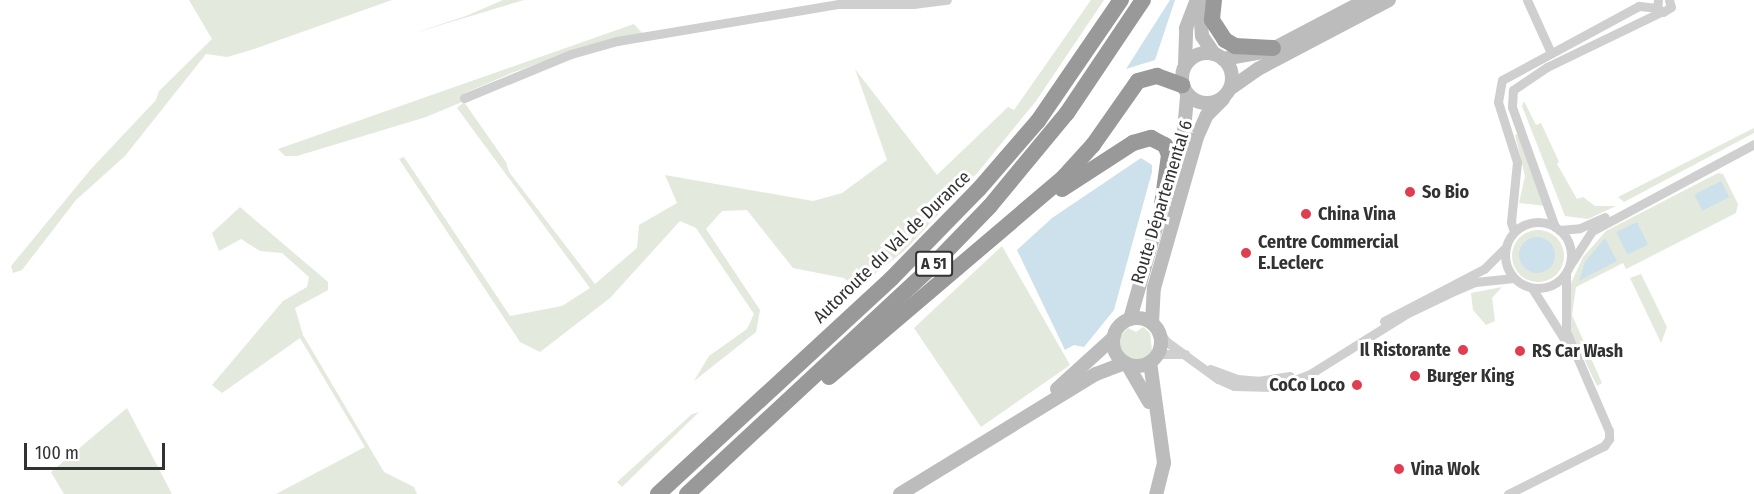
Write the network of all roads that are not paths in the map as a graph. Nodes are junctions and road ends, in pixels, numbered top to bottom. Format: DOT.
graph roads {
  1 [pos="947,0"];
  2 [pos="1143,0"];
  3 [pos="1198,0"];
  4 [pos="1206,0"];
  5 [pos="1214,0"];
  6 [pos="1350,0"];
  7 [pos="1366,0"];
  8 [pos="1389,0"];
  9 [pos="1527,0"];
  10 [pos="1669,0"];
  11 [pos="1120,1"];
  12 [pos="1642,3"];
  13 [pos="1658,4"];
  14 [pos="1201,20"];
  15 [pos="1326,21"];
  16 [pos="1273,48"];
  17 [pos="1551,53"];
  18 [pos="1219,56"];
  19 [pos="1185,64"];
  20 [pos="1185,90"];
  21 [pos="1227,93"];
  22 [pos="464,98"];
  23 [pos="1754,139"];
  24 [pos="1754,144"];
  25 [pos="1162,205"];
  26 [pos="1557,228"];
  27 [pos="1514,232"];
  28 [pos="984,246"];
  29 [pos="1506,247"];
  30 [pos="1568,270"];
  31 [pos="1514,278"];
  32 [pos="1532,288"];
  33 [pos="1130,319"];
  34 [pos="1155,327"];
  35 [pos="1113,338"];
  36 [pos="1187,354"];
  37 [pos="1154,358"];
  38 [pos="1126,364"];
  39 [pos="1579,365"];
  40 [pos="1206,367"];
  41 [pos="1155,417"];
  42 [pos="1016,421"];
  43 [pos="658,494"];
  44 [pos="689,494"];
  45 [pos="900,494"];
  46 [pos="1156,494"];
  47 [pos="1508,494"];
  1 -- 22 [label="street"];
  2 -- 44 [label="highway, A 51"];
  3 -- 14 [label="main road"];
  3 -- 19 [label="main road"];
  4 -- 14 [label="highway"];
  5 -- 16 [label="highway"];
  6 -- 15 [label="street"];
  7 -- 15 [label="main road"];
  8 -- 21 [label="main road, Route Départemental 6"];
  9 -- 17 [label="street"];
  10 -- 13 [label="street"];
  11 -- 43 [label="highway, Autoroute du Val de Durance / A 51"];
  12 -- 13 [label="street"];
  12 -- 17 [label="street"];
  13 -- 26 [label="street"];
  14 -- 18 [label="main road"];
  15 -- 16 [label="main road"];
  16 -- 18 [label="main road"];
  17 -- 27 [label="street"];
  18 -- 19 [label="main road"];
  18 -- 21 [label="main road"];
  19 -- 20 [label="main road"];
  20 -- 21 [label="main road"];
  20 -- 25 [label="main road, Route Départemental 6"];
  20 -- 28 [label="highway"];
  21 -- 34 [label="main road, Route Départemental 6"];
  23 -- 26 [label="street"];
  24 -- 30 [label="street"];
  25 -- 28 [label="highway"];
  25 -- 33 [label="main road, Route Départemental 6"];
  26 -- 27 [label="street"];
  26 -- 30 [label="street"];
  27 -- 29 [label="street"];
  28 -- 44 [label="highway"];
  29 -- 31 [label="street"];
  29 -- 40 [label="street"];
  30 -- 32 [label="street"];
  30 -- 39 [label="street"];
  31 -- 32 [label="street"];
  31 -- 40 [label="street"];
  32 -- 39 [label="street"];
  33 -- 34 [label="main road"];
  33 -- 35 [label="main road"];
  34 -- 36 [label="street"];
  34 -- 37 [label="main road"];
  35 -- 38 [label="main road"];
  35 -- 42 [label="main road"];
  36 -- 37 [label="street"];
  36 -- 40 [label="street"];
  37 -- 38 [label="main road"];
  37 -- 41 [label="main road"];
  38 -- 41 [label="main road"];
  38 -- 42 [label="main road"];
  39 -- 47 [label="street"];
  41 -- 46 [label="main road"];
  42 -- 45 [label="main road"];
}
